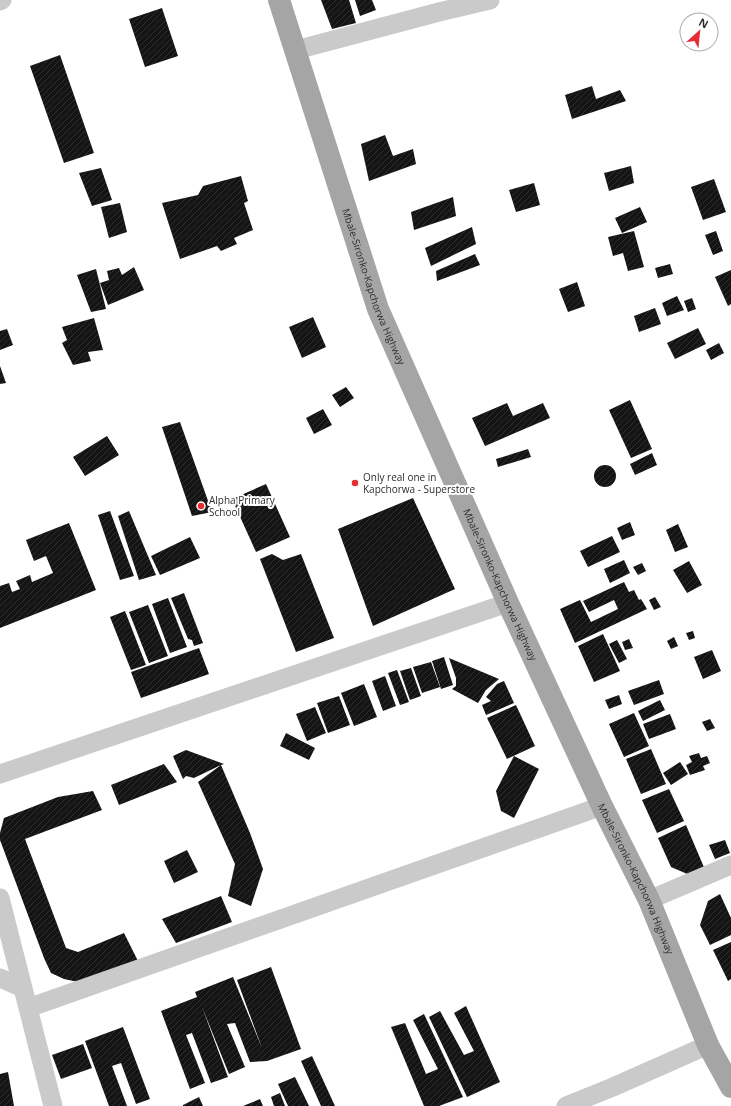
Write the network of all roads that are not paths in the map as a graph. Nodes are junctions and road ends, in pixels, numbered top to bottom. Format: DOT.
graph roads {
  1 [pos="279,0"];
  2 [pos="490,0"];
  3 [pos="437,6"];
  4 [pos="296,50"];
  5 [pos="508,603"];
  6 [pos="0,774"];
  7 [pos="602,806"];
  8 [pos="731,865"];
  9 [pos="0,898"];
  10 [pos="649,900"];
  11 [pos="0,978"];
  12 [pos="22,988"];
  13 [pos="28,1008"];
  14 [pos="708,1045"];
  15 [pos="731,1087"];
  16 [pos="53,1106"];
  17 [pos="566,1106"];
  1 -- 4 [label="main road, Mbale-Sironko-Kapchorwa Highway"];
  2 -- 3 [label="street"];
  3 -- 4 [label="street"];
  4 -- 5 [label="main road, Mbale-Sironko-Kapchorwa Highway"];
  5 -- 6 [label="street"];
  5 -- 7 [label="main road, Mbale-Sironko-Kapchorwa Highway"];
  7 -- 10 [label="main road, Mbale-Sironko-Kapchorwa Highway"];
  7 -- 13 [label="street"];
  8 -- 10 [label="street"];
  9 -- 12 [label="street"];
  10 -- 14 [label="main road, Mbale-Sironko-Kapchorwa Highway"];
  11 -- 12 [label="street"];
  12 -- 13 [label="street"];
  13 -- 16 [label="street"];
  14 -- 15 [label="main road, Mbale-Sironko-Kapchorwa Highway"];
  14 -- 17 [label="street"];
}
